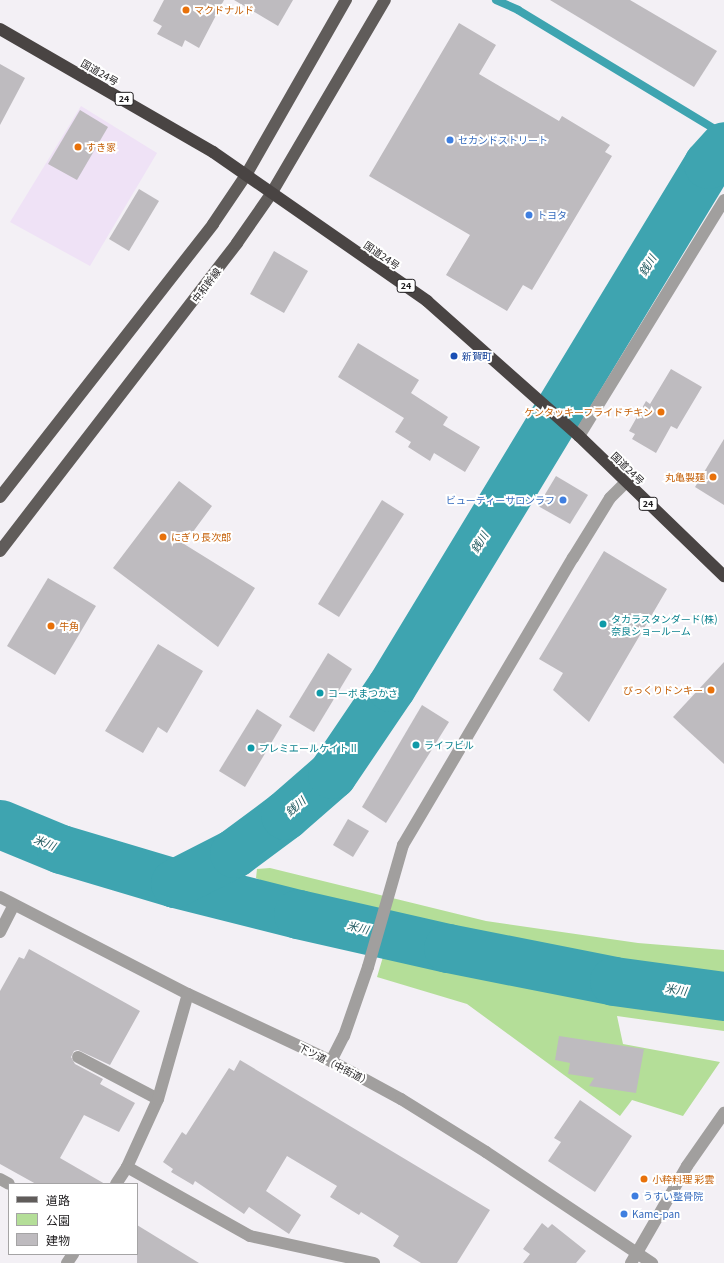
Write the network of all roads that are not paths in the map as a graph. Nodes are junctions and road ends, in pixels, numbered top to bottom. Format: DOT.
graph roads {
  1 [pos="346,0"];
  2 [pos="385,0"];
  3 [pos="0,28"];
  4 [pos="246,175"];
  5 [pos="271,194"];
  6 [pos="724,200"];
  7 [pos="576,434"];
  8 [pos="625,483"];
  9 [pos="0,497"];
  10 [pos="0,551"];
  11 [pos="724,576"];
  12 [pos="0,897"];
  13 [pos="14,905"];
  14 [pos="0,932"];
  15 [pos="188,994"];
  16 [pos="78,1057"];
  17 [pos="331,1061"];
  18 [pos="158,1099"];
  19 [pos="724,1113"];
  20 [pos="127,1167"];
  21 [pos="117,1183"];
  22 [pos="634,1258"];
  23 [pos="374,1263"];
  24 [pos="652,1263"];
  1 -- 4 [label="main road"];
  2 -- 5 [label="main road, 中和幹線"];
  3 -- 4 [label="highway, 国道24号 / 24"];
  4 -- 5 [label="highway, 国道24号 / 24"];
  4 -- 9 [label="main road"];
  5 -- 7 [label="highway, 国道24号 / 24"];
  5 -- 10 [label="main road, 中和幹線"];
  6 -- 7 [label="street"];
  7 -- 8 [label="highway, 国道24号 / 24"];
  8 -- 11 [label="highway, 国道24号 / 24"];
  8 -- 17 [label="street"];
  12 -- 13 [label="street, 下ツ道（中街道）"];
  13 -- 14 [label="street"];
  13 -- 15 [label="street, 下ツ道（中街道）"];
  15 -- 17 [label="street, 下ツ道（中街道）"];
  15 -- 18 [label="street"];
  16 -- 18 [label="street"];
  17 -- 22 [label="street, 下ツ道（中街道）"];
  18 -- 20 [label="street"];
  19 -- 22 [label="street"];
  20 -- 21 [label="street"];
  20 -- 23 [label="street"];
  22 -- 24 [label="street, 下ツ道（中街道）"];
}
